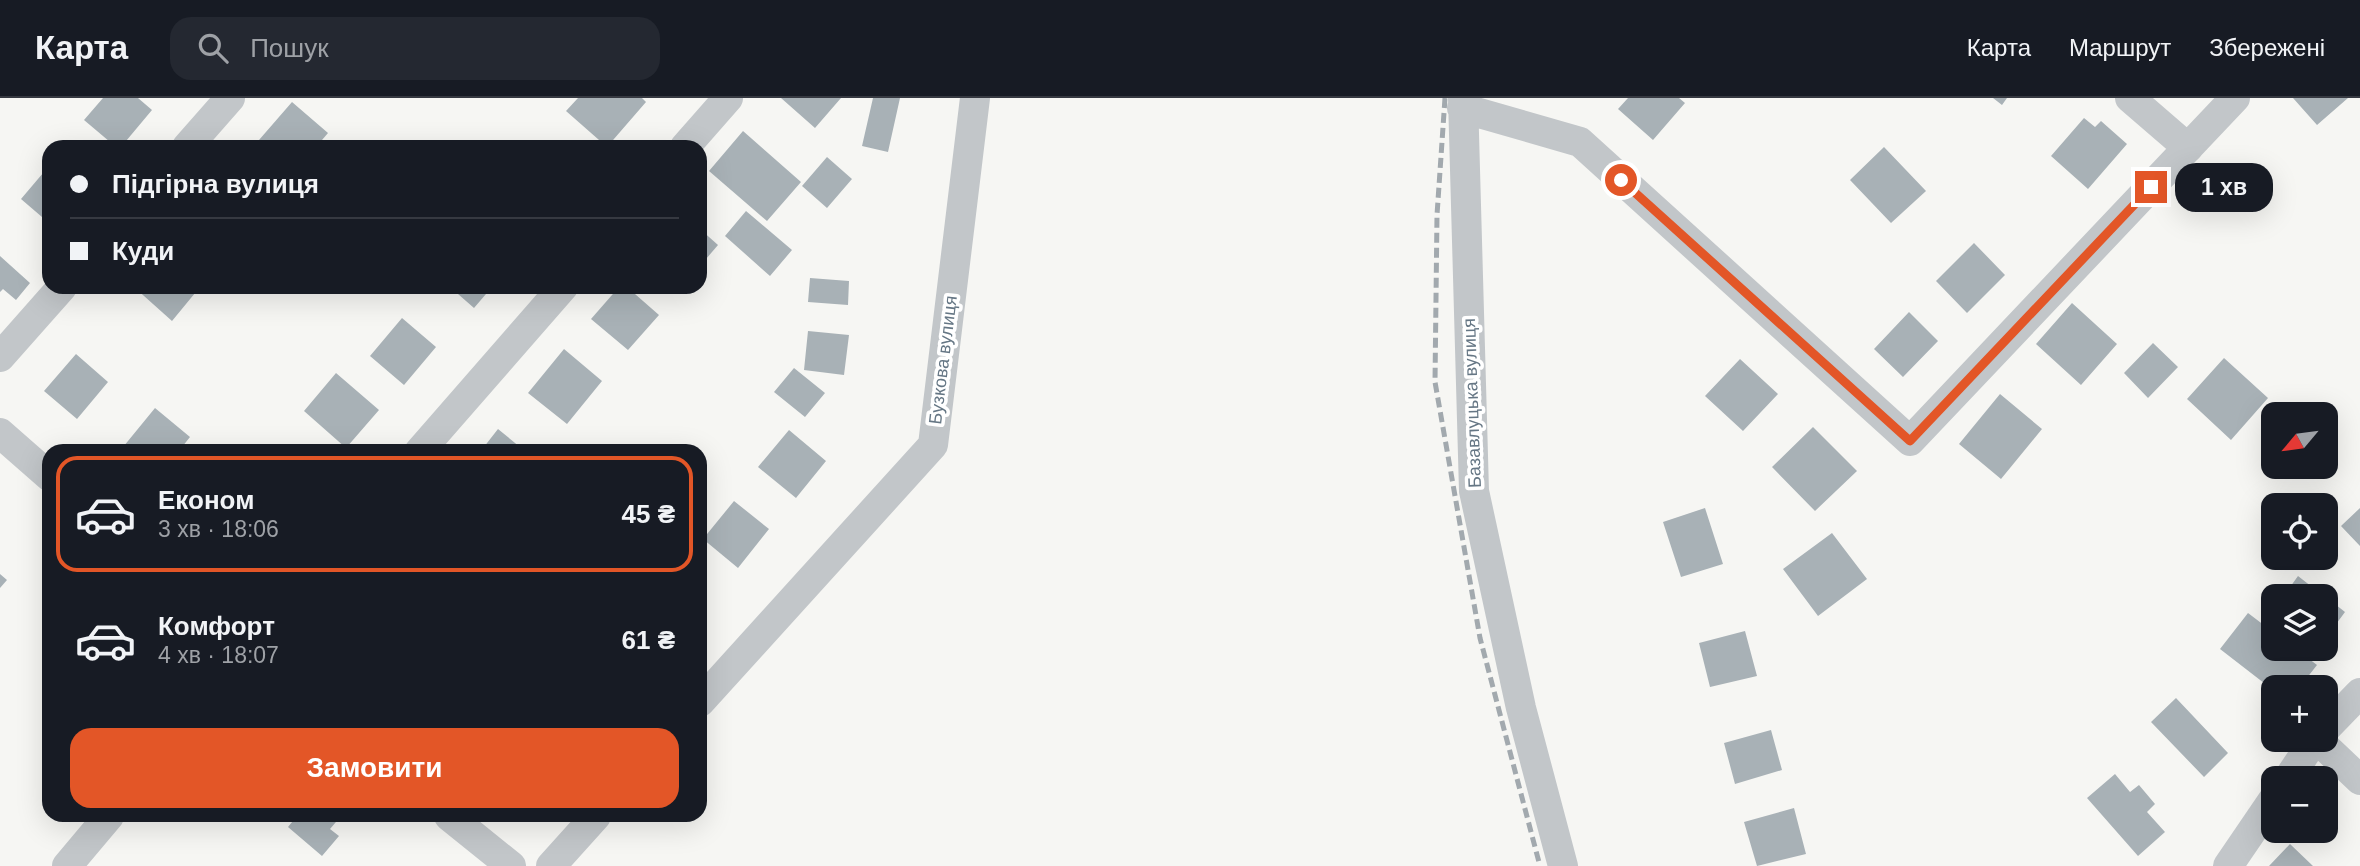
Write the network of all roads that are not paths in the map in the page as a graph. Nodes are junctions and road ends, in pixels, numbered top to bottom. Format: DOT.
graph roads {
  1 [pos="230,98"];
  2 [pos="727,98"];
  3 [pos="975,98"];
  4 [pos="2130,98"];
  5 [pos="2235,98"];
  6 [pos="1462,103"];
  7 [pos="193,140"];
  8 [pos="691,140"];
  9 [pos="2188,148"];
  10 [pos="56,294"];
  11 [pos="557,294"];
  12 [pos="0,357"];
  13 [pos="0,433"];
  14 [pos="426,444"];
  15 [pos="42,470"];
  16 [pos="2360,693"];
  17 [pos="707,694"];
  18 [pos="2338,716"];
  19 [pos="2329,752"];
  20 [pos="2360,780"];
  21 [pos="2261,818"];
  22 [pos="104,822"];
  23 [pos="456,822"];
  24 [pos="591,822"];
  25 [pos="67,866"];
  26 [pos="511,866"];
  27 [pos="551,866"];
  28 [pos="1563,866"];
  29 [pos="2228,866"];
  1 -- 7 [label="street"];
  2 -- 8 [label="street"];
  3 -- 17 [label="street, Бузкова вулиця"];
  4 -- 9 [label="street"];
  5 -- 9 [label="street"];
  6 -- 9 [label="street"];
  6 -- 28 [label="street, Базавлуцька вулиця"];
  10 -- 12 [label="street"];
  11 -- 14 [label="street"];
  13 -- 15 [label="street"];
  16 -- 18 [label="street"];
  19 -- 20 [label="street"];
  21 -- 29 [label="street"];
  22 -- 25 [label="street"];
  23 -- 26 [label="street"];
  24 -- 27 [label="street"];
}
